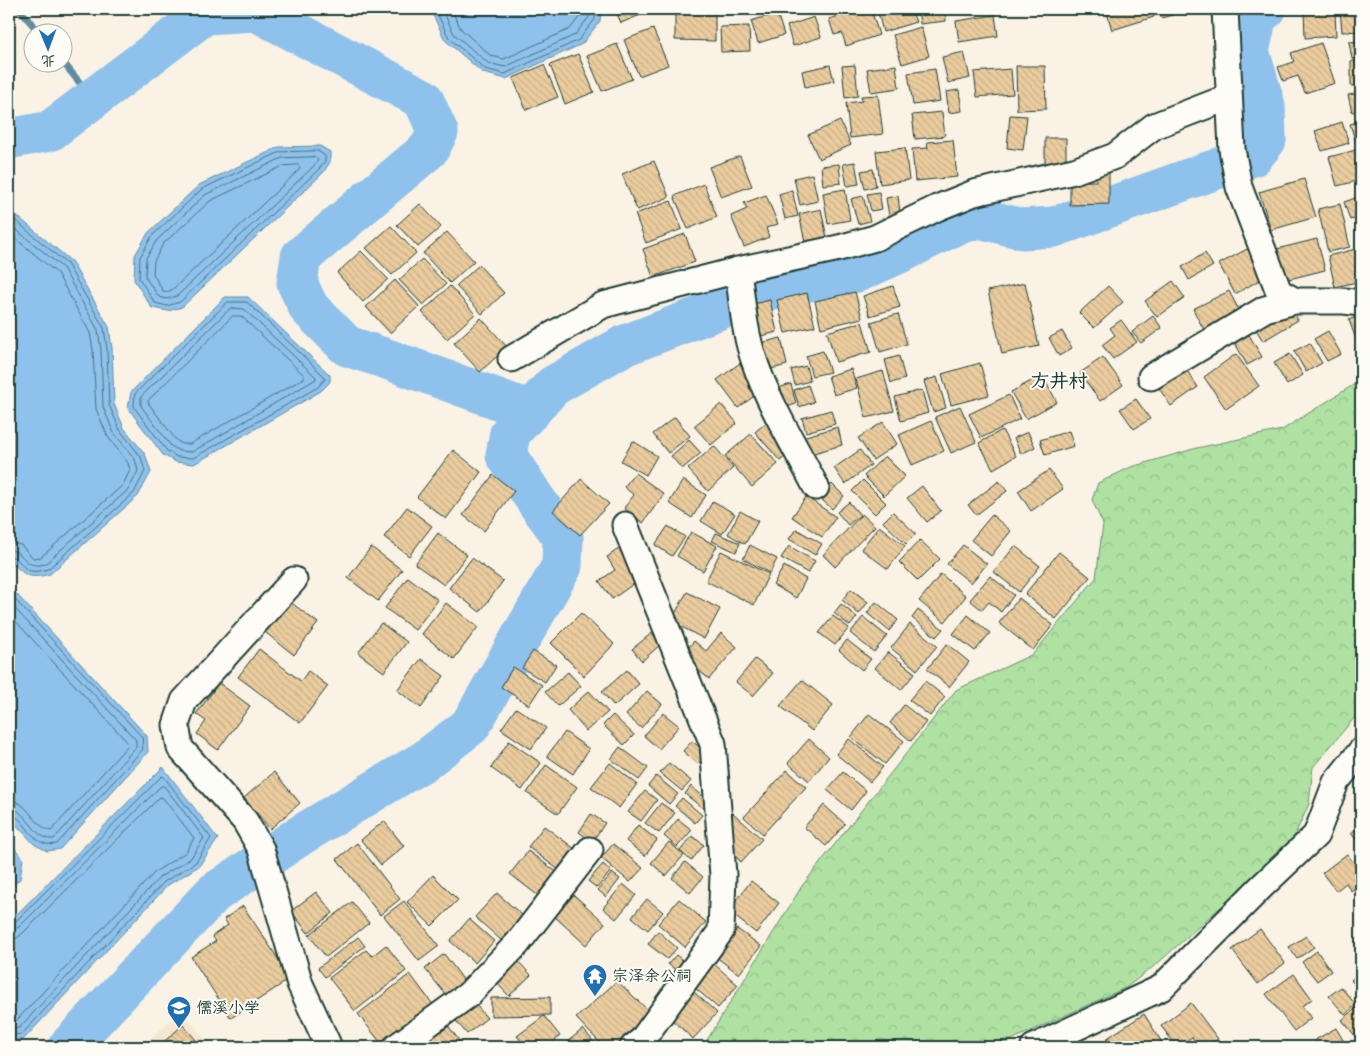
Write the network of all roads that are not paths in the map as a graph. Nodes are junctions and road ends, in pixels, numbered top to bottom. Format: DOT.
graph roads {
  1 [pos="1225,9"];
  2 [pos="1229,97"];
  3 [pos="739,276"];
  4 [pos="1295,301"];
  5 [pos="1361,303"];
  6 [pos="511,359"];
  7 [pos="1151,377"];
  8 [pos="816,488"];
  9 [pos="625,525"];
  10 [pos="294,580"];
  11 [pos="1361,751"];
  12 [pos="590,850"];
  13 [pos="329,1047"];
  14 [pos="396,1047"];
  15 [pos="633,1047"];
  16 [pos="1034,1047"];
  1 -- 2 [label="street"];
  2 -- 3 [label="street"];
  2 -- 4 [label="street"];
  3 -- 6 [label="street"];
  3 -- 8 [label="street"];
  4 -- 5 [label="street"];
  4 -- 7 [label="street"];
  9 -- 15 [label="street"];
  10 -- 13 [label="street"];
  11 -- 16 [label="street"];
  12 -- 14 [label="street"];
}
